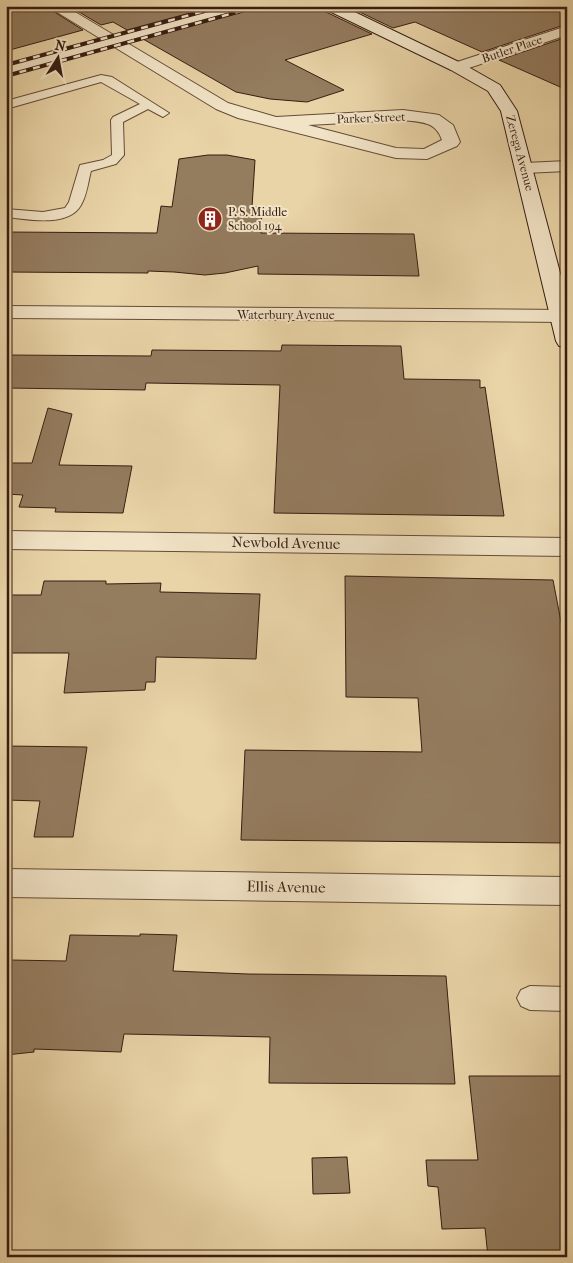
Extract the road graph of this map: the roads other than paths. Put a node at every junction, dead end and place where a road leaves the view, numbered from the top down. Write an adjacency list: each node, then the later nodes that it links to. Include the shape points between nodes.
1 (54, 6): 5 (street, Parker Street)
2 (241, 6): 5 (street)
3 (330, 6): 6 (street, Zerega Avenue)
4 (567, 30): 6 (street, Butler Place)
5 (112, 41): 7 (street); 11 (street, Parker Street, via 222,106)
6 (458, 67): 13 (street, Zerega Avenue, via 494,88 509,111)
7 (6, 70)
8 (149, 104): 9 (lane, via 101,78); 10 (lane); 14 (lane, via 117,120 118,156 85,168 74,207 67,213 50,216)
9 (6, 105)
10 (162, 112)
11 (276, 122): 11 (street, Parker Street, via 396,153 427,154 452,142 447,129 433,119 403,115)
12 (567, 166): 13 (street)
13 (524, 168): 16 (street, Zerega Avenue)
14 (6, 213)
15 (6, 312): 16 (street, Waterbury Avenue)
16 (564, 316): 17 (street, Zerega Avenue)
17 (567, 341)
18 (6, 540): 19 (street, Newbold Avenue)
19 (567, 547)
20 (6, 883): 21 (street, Ellis Avenue)
21 (567, 891)
22 (530, 998): 23 (lane)
23 (567, 999)

